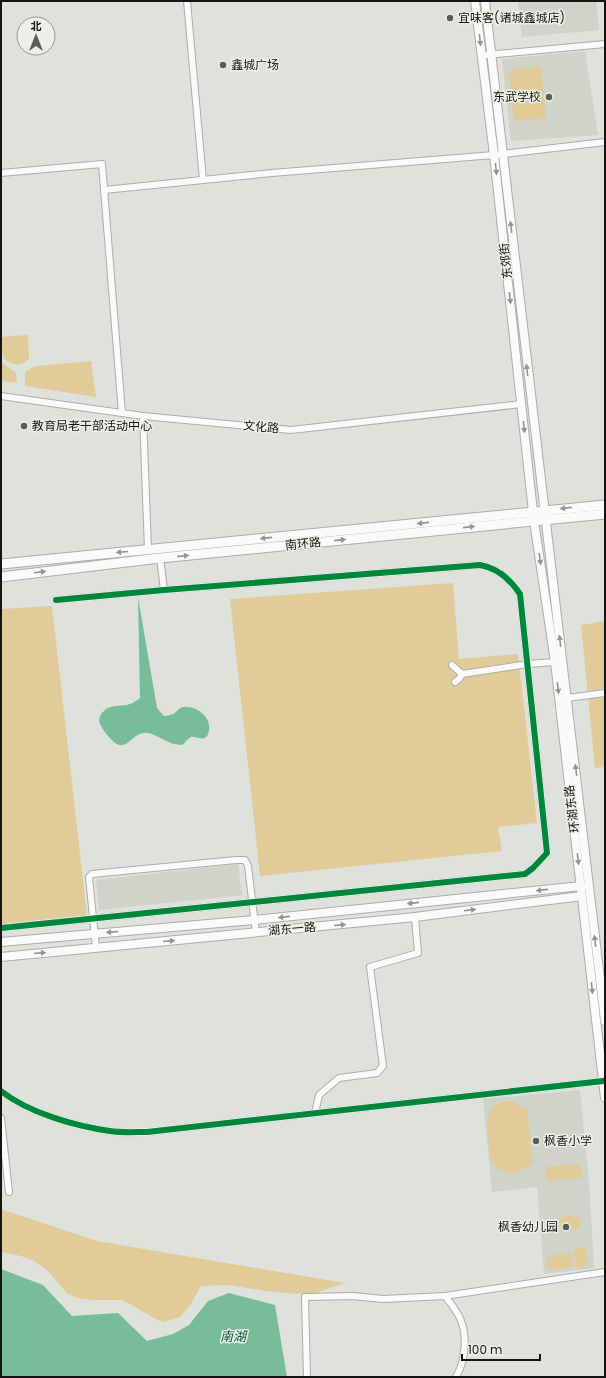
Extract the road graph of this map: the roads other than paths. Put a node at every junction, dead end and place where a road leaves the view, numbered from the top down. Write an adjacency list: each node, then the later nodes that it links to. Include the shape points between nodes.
1 (187, 1): 10 (street)
2 (475, 1): 6 (main road, 东郊街, one-way to 6)
3 (485, 1): 5 (main road, 东郊街)
4 (605, 44): 5 (street)
5 (491, 54): 6 (street); 8 (main road, 东郊街)
6 (482, 56): 8 (main road, 东郊街)
7 (605, 142): 8 (street)
8 (498, 154): 10 (street); 13 (main road, 东郊街, one-way to 13); 18 (main road, 东郊街, one-way to 8)
9 (1, 173): 11 (street, via 102,164)
10 (203, 180): 11 (street)
11 (104, 190): 14 (street)
12 (1, 396): 14 (street, 文化路)
13 (522, 404): 15 (street, 文化路, via 291,430); 19 (main road, 东郊街, one-way to 19)
14 (122, 413): 15 (street, 文化路)
15 (144, 416): 20 (street)
16 (605, 505): 18 (highway, 南环路, one-way to 18)
17 (605, 514): 18 (highway, 南环路)
18 (544, 515): 19 (highway, 南环路); 32 (main road, 环湖东路, one-way to 18)
19 (534, 516): 20 (highway, 南环路, one-way to 20); 21 (highway, 南环路, one-way to 19); 26 (main road, 环湖东路, one-way to 26)
20 (148, 550): 22 (highway, 南环路, one-way to 22)
21 (160, 558): 23 (highway, 南环路, one-way to 21); 24 (street)
22 (1, 564)
23 (1, 577)
24 (164, 590): 25 (street); 27 (street, via 487,566 507,578 520,594)
25 (56, 600)
26 (555, 662): 27 (street); 33 (main road, 环湖东路, one-way to 33)
27 (528, 664): 29 (street); 35 (street, via 547,853 533,868 525,874)
28 (452, 665): 29 (street)
29 (462, 674): 30 (street)
30 (455, 682)
31 (605, 693): 32 (street)
32 (567, 698): 45 (main road, 环湖东路, one-way to 32)
33 (581, 886): 34 (main road, 环湖东路); 38 (main road, 湖东一路, one-way to 38)
34 (582, 896): 37 (main road, 湖东一路, one-way to 34); 46 (main road, 环湖东路, one-way to 46)
35 (252, 903): 36 (street); 36 (street, via 248,866 245,860 236,860 92,874 89,877); 38 (street)
36 (93, 918): 39 (street); 41 (street)
37 (415, 918): 40 (main road, 湖东一路, one-way to 37); 49 (street, via 418,953 370,966 383,1066 377,1073 339,1078 318,1095)
38 (254, 920): 40 (street); 41 (main road, 湖东一路, one-way to 41)
39 (1, 928)
40 (256, 932): 43 (main road, 湖东一路, one-way to 40)
41 (95, 933): 42 (main road, 湖东一路); 43 (street)
42 (1, 942)
43 (96, 948): 44 (main road, 湖东一路, one-way to 43)
44 (1, 956)
45 (605, 1021)
46 (603, 1081): 48 (main road, 环湖东路); 49 (street)
47 (1, 1091): 49 (street, via 38,1111 76,1124 110,1131 147,1132)
48 (605, 1098)
49 (315, 1113)
50 (1, 1118): 51 (street)
51 (9, 1192)
52 (605, 1272): 53 (street)
53 (445, 1296): 54 (street, via 383,1299 353,1296 305,1297); 55 (street, via 459,1316 464,1331 463,1359)
54 (308, 1377)
55 (456, 1377)

